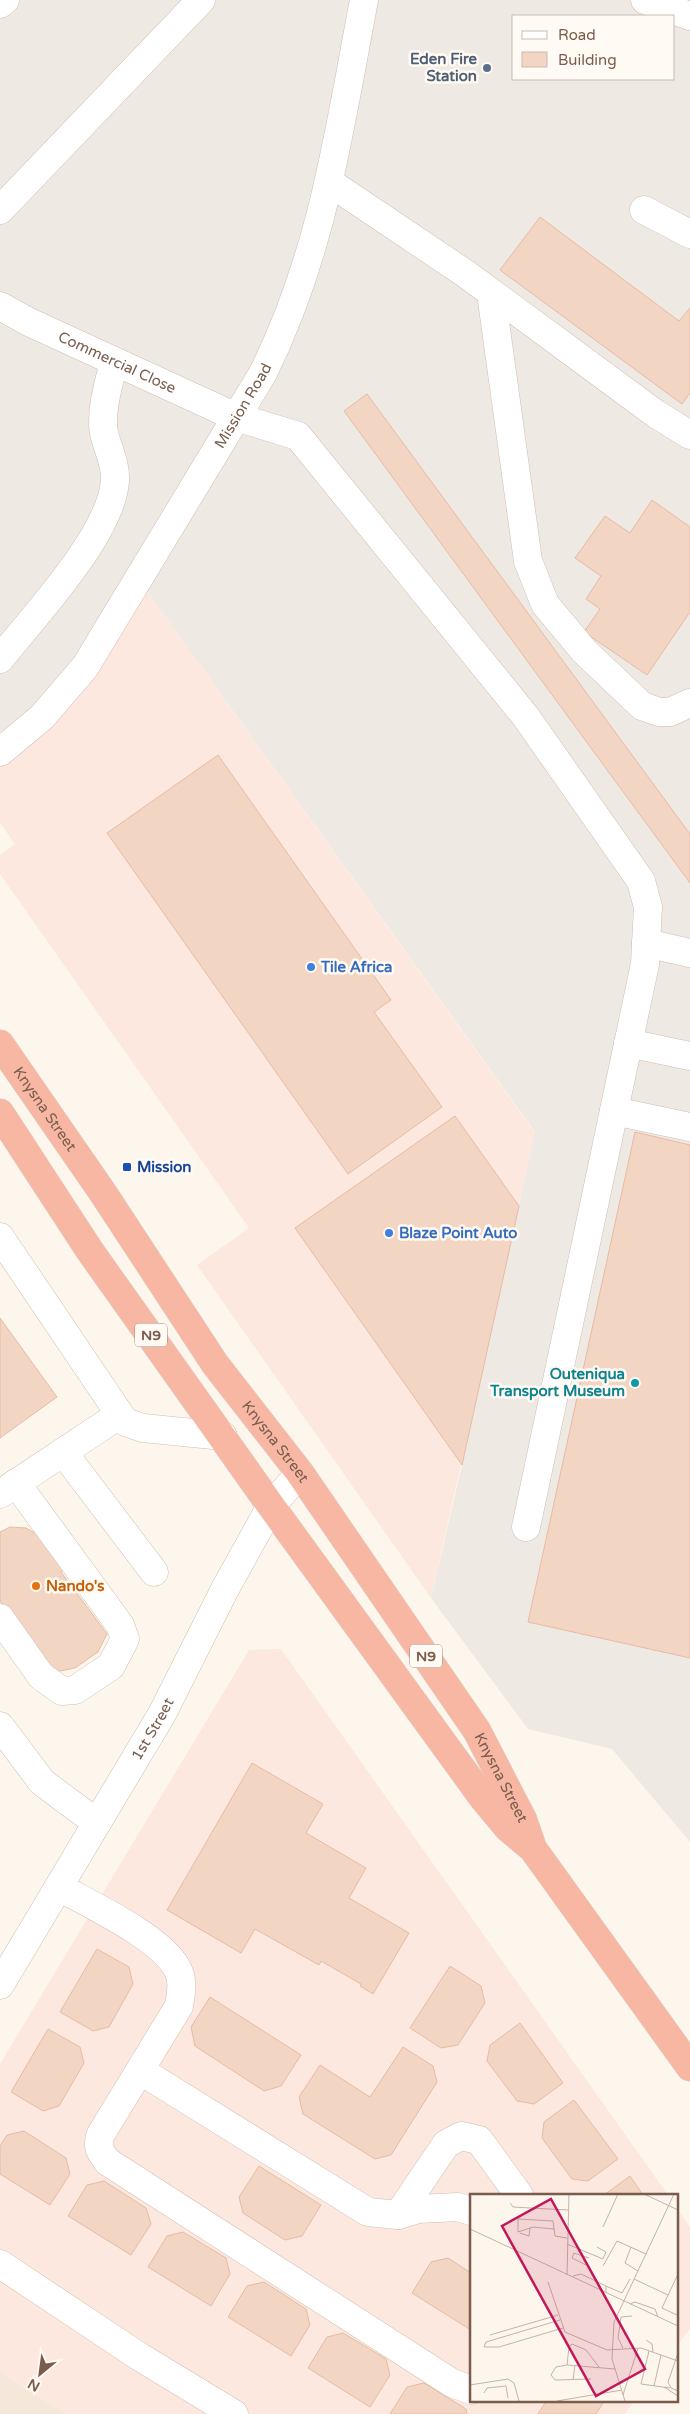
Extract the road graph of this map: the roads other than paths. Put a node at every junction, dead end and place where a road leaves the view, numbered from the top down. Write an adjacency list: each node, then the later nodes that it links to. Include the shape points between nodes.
1 (4, 0): 5 (street)
2 (201, 0): 8 (street)
3 (364, 0): 7 (street, Mission Road)
4 (645, 0): 6 (street)
5 (0, 4)
6 (690, 16)
7 (329, 182): 11 (street); 14 (street, Mission Road, via 316,239 293,308 262,373)
8 (0, 210)
9 (644, 210): 10 (street)
10 (690, 234)
11 (491, 293): 15 (street, via 656,414); 17 (street, via 528,561 545,604 584,651 642,706 670,712)
12 (0, 306): 13 (street, Commercial Close)
13 (114, 362): 14 (street, Commercial Close); 16 (street, via 106,398 104,432 114,460 111,502 88,549)
14 (236, 417): 18 (street, Mission Road, via 86,667 42,717); 19 (street, Commercial Close, via 298,436 526,718 641,881 648,907)
15 (690, 435)
16 (0, 659)
17 (690, 703)
18 (0, 752)
19 (646, 944): 20 (street); 21 (street, Commercial Close, via 645,964)
20 (690, 953)
21 (628, 1043): 23 (street); 24 (street, Commercial Close)
22 (0, 1044): 31 (highway, Knysna Street / N9, via 215,1364)
23 (690, 1056)
24 (614, 1111): 26 (street); 34 (street, Commercial Close)
25 (0, 1114): 29 (highway, Knysna Street / N9, via 90,1251)
26 (690, 1128)
27 (0, 1237): 28 (street)
28 (119, 1415): 29 (street, via 125,1422 143,1428); 30 (street)
29 (223, 1436): 33 (highway, Knysna Street / N9)
30 (63, 1452): 32 (street); 35 (street)
31 (300, 1473): 33 (street, 1st Street); 39 (highway, Knysna Street / N9, via 477,1731 523,1820)
32 (8, 1489): 36 (street, via 120,1625 125,1639 111,1666 75,1690 62,1691 41,1676)
33 (271, 1506): 38 (street, 1st Street, via 162,1714); 39 (highway, Knysna Street / N9, via 483,1798 508,1828)
34 (526, 1527)
35 (154, 1572)
36 (0, 1618)
37 (0, 1726): 38 (street, via 42,1782)
38 (97, 1823): 40 (street, 1st Street)
39 (533, 1849): 42 (highway, Knysna Street / N9)
40 (59, 1887): 41 (street, 1st Street); 43 (street, via 162,1948 178,1968 182,1984 179,2006)
41 (0, 1985)
42 (690, 2067)
43 (141, 2071): 46 (street, via 343,2198 368,2212); 48 (street, via 98,2142 100,2152 108,2162 452,2383)
44 (518, 2194): 46 (street, via 479,2140 462,2136 446,2144)
45 (470, 2211): 46 (street, via 418,2209)
46 (398, 2215)
47 (0, 2264): 49 (street, via 140,2357)
48 (470, 2390)
49 (234, 2414)

